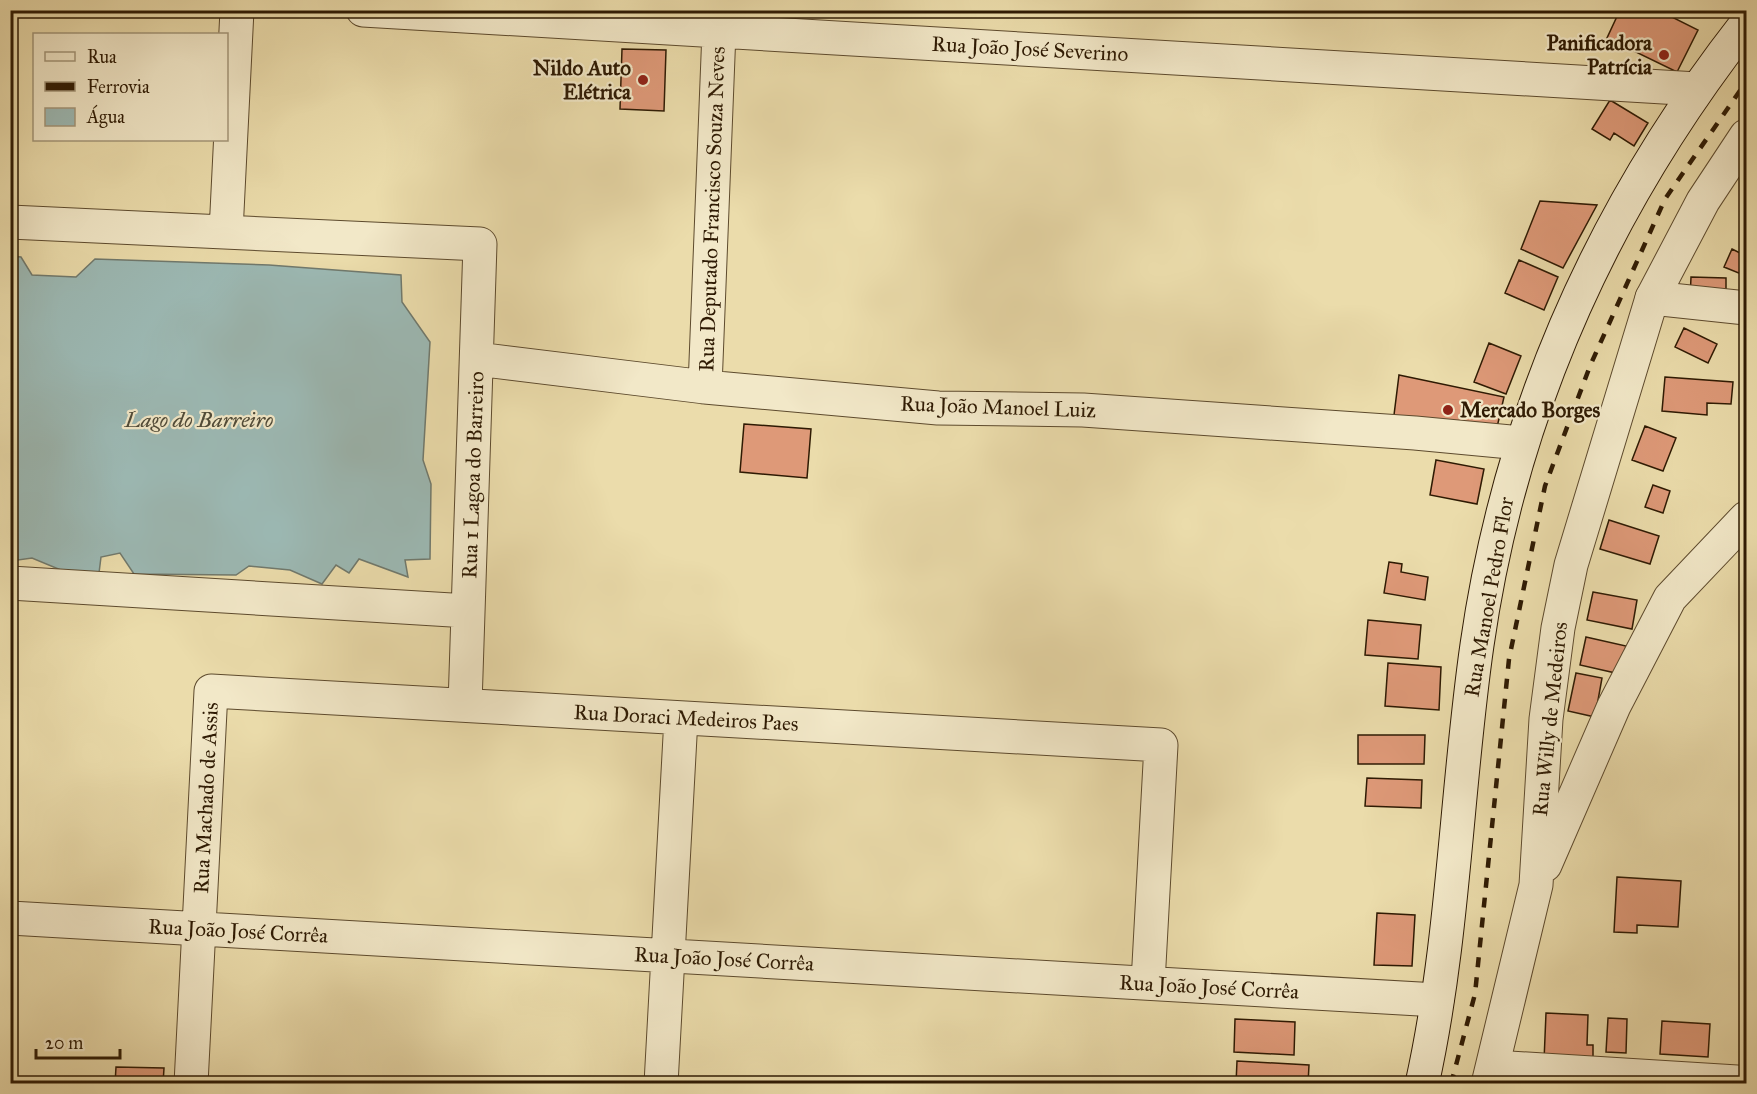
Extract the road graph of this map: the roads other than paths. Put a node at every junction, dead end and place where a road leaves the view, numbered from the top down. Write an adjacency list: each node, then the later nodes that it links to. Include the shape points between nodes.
1 (237, 10): 8 (street)
2 (363, 10): 4 (street, Rua João José Severino)
3 (1746, 24): 5 (street, Rua Manoel Pedro Flor)
4 (719, 31): 5 (street, Rua João José Severino); 12 (street, Rua Deputado Francisco Souza Neves)
5 (1698, 89): 13 (street, Rua Manoel Pedro Flor, via 1648,164 1586,279 1537,393)
6 (1746, 136): 9 (street, Rua Willy de Medeiros, via 1703,201)
7 (10, 222): 8 (street)
8 (226, 232): 11 (street, Rua 1 Lagoa do Barreiro, via 480,244)
9 (1652, 298): 10 (street); 20 (street, Rua Willy de Medeiros, via 1588,504 1558,628 1546,718)
10 (1746, 308)
11 (477, 359): 12 (street, Rua João Manoel Luiz); 16 (street, Rua 1 Lagoa do Barreiro)
12 (705, 387): 13 (street, Rua João Manoel Luiz, via 938,408 1083,410 1415,432)
13 (1521, 443): 25 (street, Rua Manoel Pedro Flor, via 1501,513 1478,635)
14 (1746, 518): 20 (street, via 1670,598 1614,706)
15 (10, 583): 16 (street)
16 (468, 611): 18 (street, Rua 1 Lagoa do Barreiro)
17 (211, 691): 18 (street, Rua Doraci Medeiros Paes); 22 (street, Rua Machado de Assis)
18 (465, 705): 19 (street, Rua Doraci Medeiros Paes)
19 (681, 718): 23 (street); 24 (street, Rua Doraci Medeiros Paes, via 1161,745)
20 (1536, 885): 26 (street, Rua Willy de Medeiros)
21 (10, 918): 22 (street, Rua João José Corrêa)
22 (200, 929): 23 (street, Rua João José Corrêa); 28 (street, Rua Machado de Assis)
23 (668, 956): 24 (street, Rua João José Corrêa); 29 (street)
24 (1148, 983): 25 (street, Rua João José Corrêa)
25 (1437, 1000): 30 (street, Rua Manoel Pedro Flor)
26 (1490, 1075): 27 (street)
27 (1737, 1082)
28 (192, 1083)
29 (661, 1083)
30 (1422, 1083)

